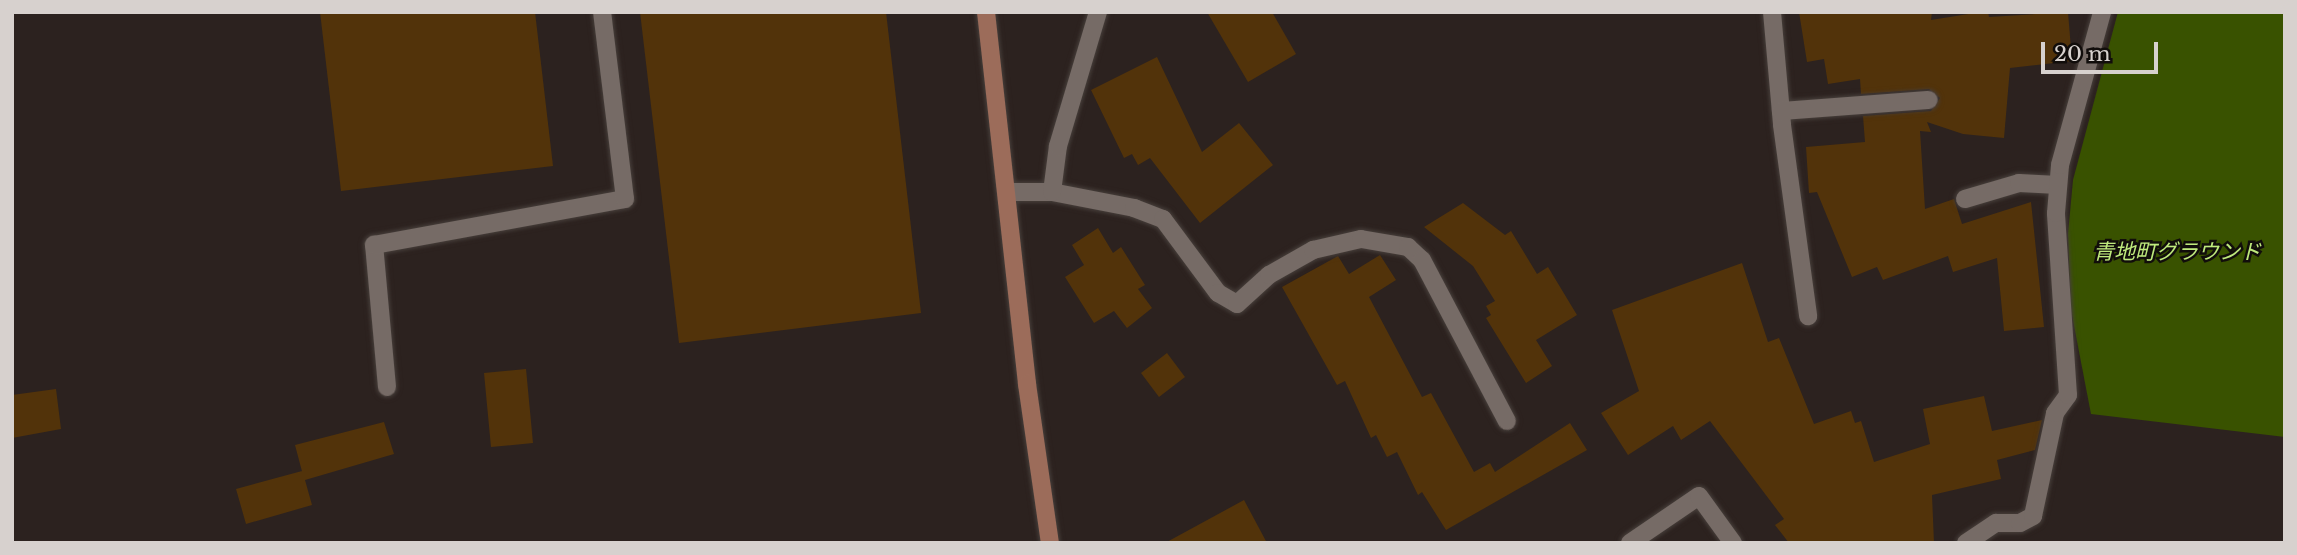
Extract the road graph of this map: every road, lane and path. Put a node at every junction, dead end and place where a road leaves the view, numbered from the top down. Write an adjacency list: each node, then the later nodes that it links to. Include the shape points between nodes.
1 (602, 12): 13 (street, via 625,199 374,245)
2 (986, 12): 9 (street)
3 (1098, 12): 10 (street, via 1058,146)
4 (1772, 12): 7 (street)
5 (2102, 12): 8 (street)
6 (1929, 100): 7 (street)
7 (1781, 111): 12 (street)
8 (2058, 185): 11 (street, via 2019,183); 18 (street, via 2057,255 2068,395 2055,413 2033,516 2020,523 1996,523)
9 (1008, 191): 10 (street); 15 (street, via 1027,384)
10 (1052, 192): 14 (street, via 1134,208 1163,219 1218,293 1237,304 1269,275 1313,250 1361,239 1408,247 1422,260)
11 (1965, 199)
12 (1808, 316)
13 (387, 387)
14 (1507, 421)
15 (1050, 543)
16 (1630, 543): 17 (street, via 1699,496)
17 (1733, 543)
18 (1966, 543)

